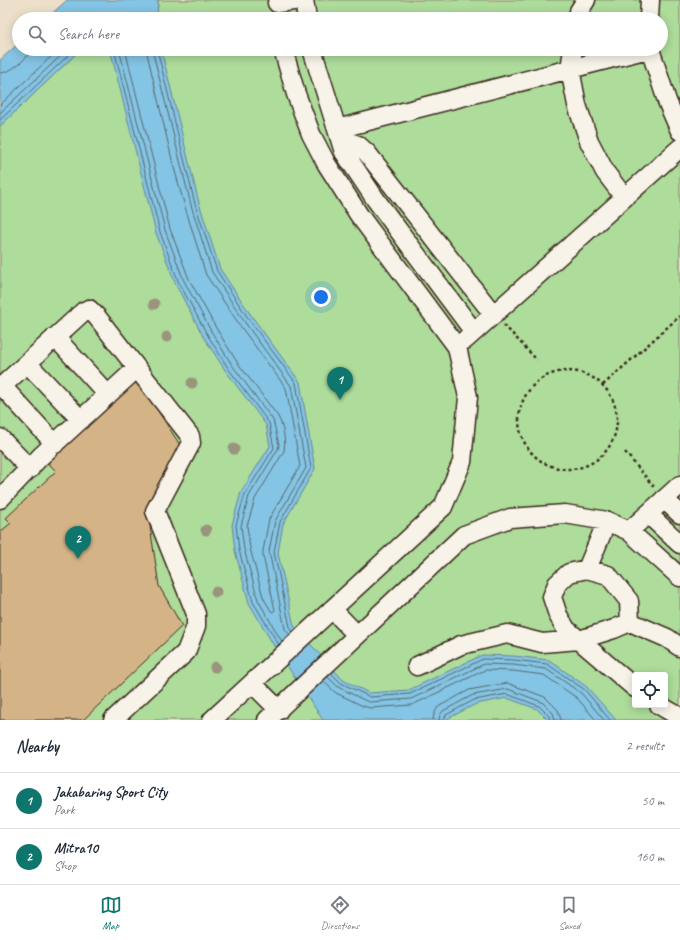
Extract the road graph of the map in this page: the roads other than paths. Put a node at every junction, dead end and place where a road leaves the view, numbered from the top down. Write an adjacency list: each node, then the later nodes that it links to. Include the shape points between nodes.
1 (303, 0): 4 (street); 5 (street)
2 (586, 0): 6 (street)
3 (650, 0): 7 (street)
4 (278, 7)
5 (306, 12)
6 (579, 12)
7 (649, 12)
8 (285, 56): 21 (street, via 303,114 326,163 359,215)
9 (314, 56): 15 (street)
10 (572, 56): 13 (street)
11 (621, 56): 13 (street)
12 (651, 56): 14 (street)
13 (570, 69): 15 (street); 17 (street, via 577,105 589,141 605,172)
14 (680, 130)
15 (339, 134): 18 (street, via 367,153); 19 (street, via 344,152 376,200)
16 (680, 148): 17 (street)
17 (624, 198): 18 (street)
18 (493, 314): 19 (street)
19 (474, 332): 21 (street)
20 (56, 337): 22 (street); 23 (street, via 89,309); 25 (street)
21 (457, 347): 40 (street, via 468,397 462,462 443,507)
22 (27, 363): 24 (street); 26 (street)
23 (136, 369): 25 (street); 51 (street, via 191,440 155,511 196,614 196,626 186,652)
24 (1, 387): 28 (street)
25 (108, 395): 26 (street)
26 (81, 420): 28 (street)
27 (0, 438): 29 (street)
28 (55, 444): 29 (street)
29 (30, 469): 31 (street)
30 (680, 485): 32 (street)
31 (1, 495)
32 (664, 499): 33 (street); 34 (street)
33 (648, 514): 36 (street); 37 (street)
34 (680, 514)
35 (607, 521): 36 (street); 38 (street); 42 (street, via 565,514 510,518 464,535)
36 (629, 531): 39 (street)
37 (680, 544)
38 (587, 569): 41 (street, via 608,575 620,588 629,601); 43 (street, via 569,573 557,584 552,597 566,629)
39 (680, 577)
40 (332, 609): 42 (street); 46 (street)
41 (630, 622): 43 (street); 44 (street, via 667,638)
42 (357, 635): 49 (street)
43 (579, 640): 45 (street, via 542,643 507,634 461,645); 47 (street)
44 (680, 647)
45 (417, 666)
46 (255, 680): 49 (street); 52 (street)
47 (632, 685)
48 (664, 708): 50 (street)
49 (277, 711)
50 (680, 717)
51 (113, 720)
52 (212, 720)

